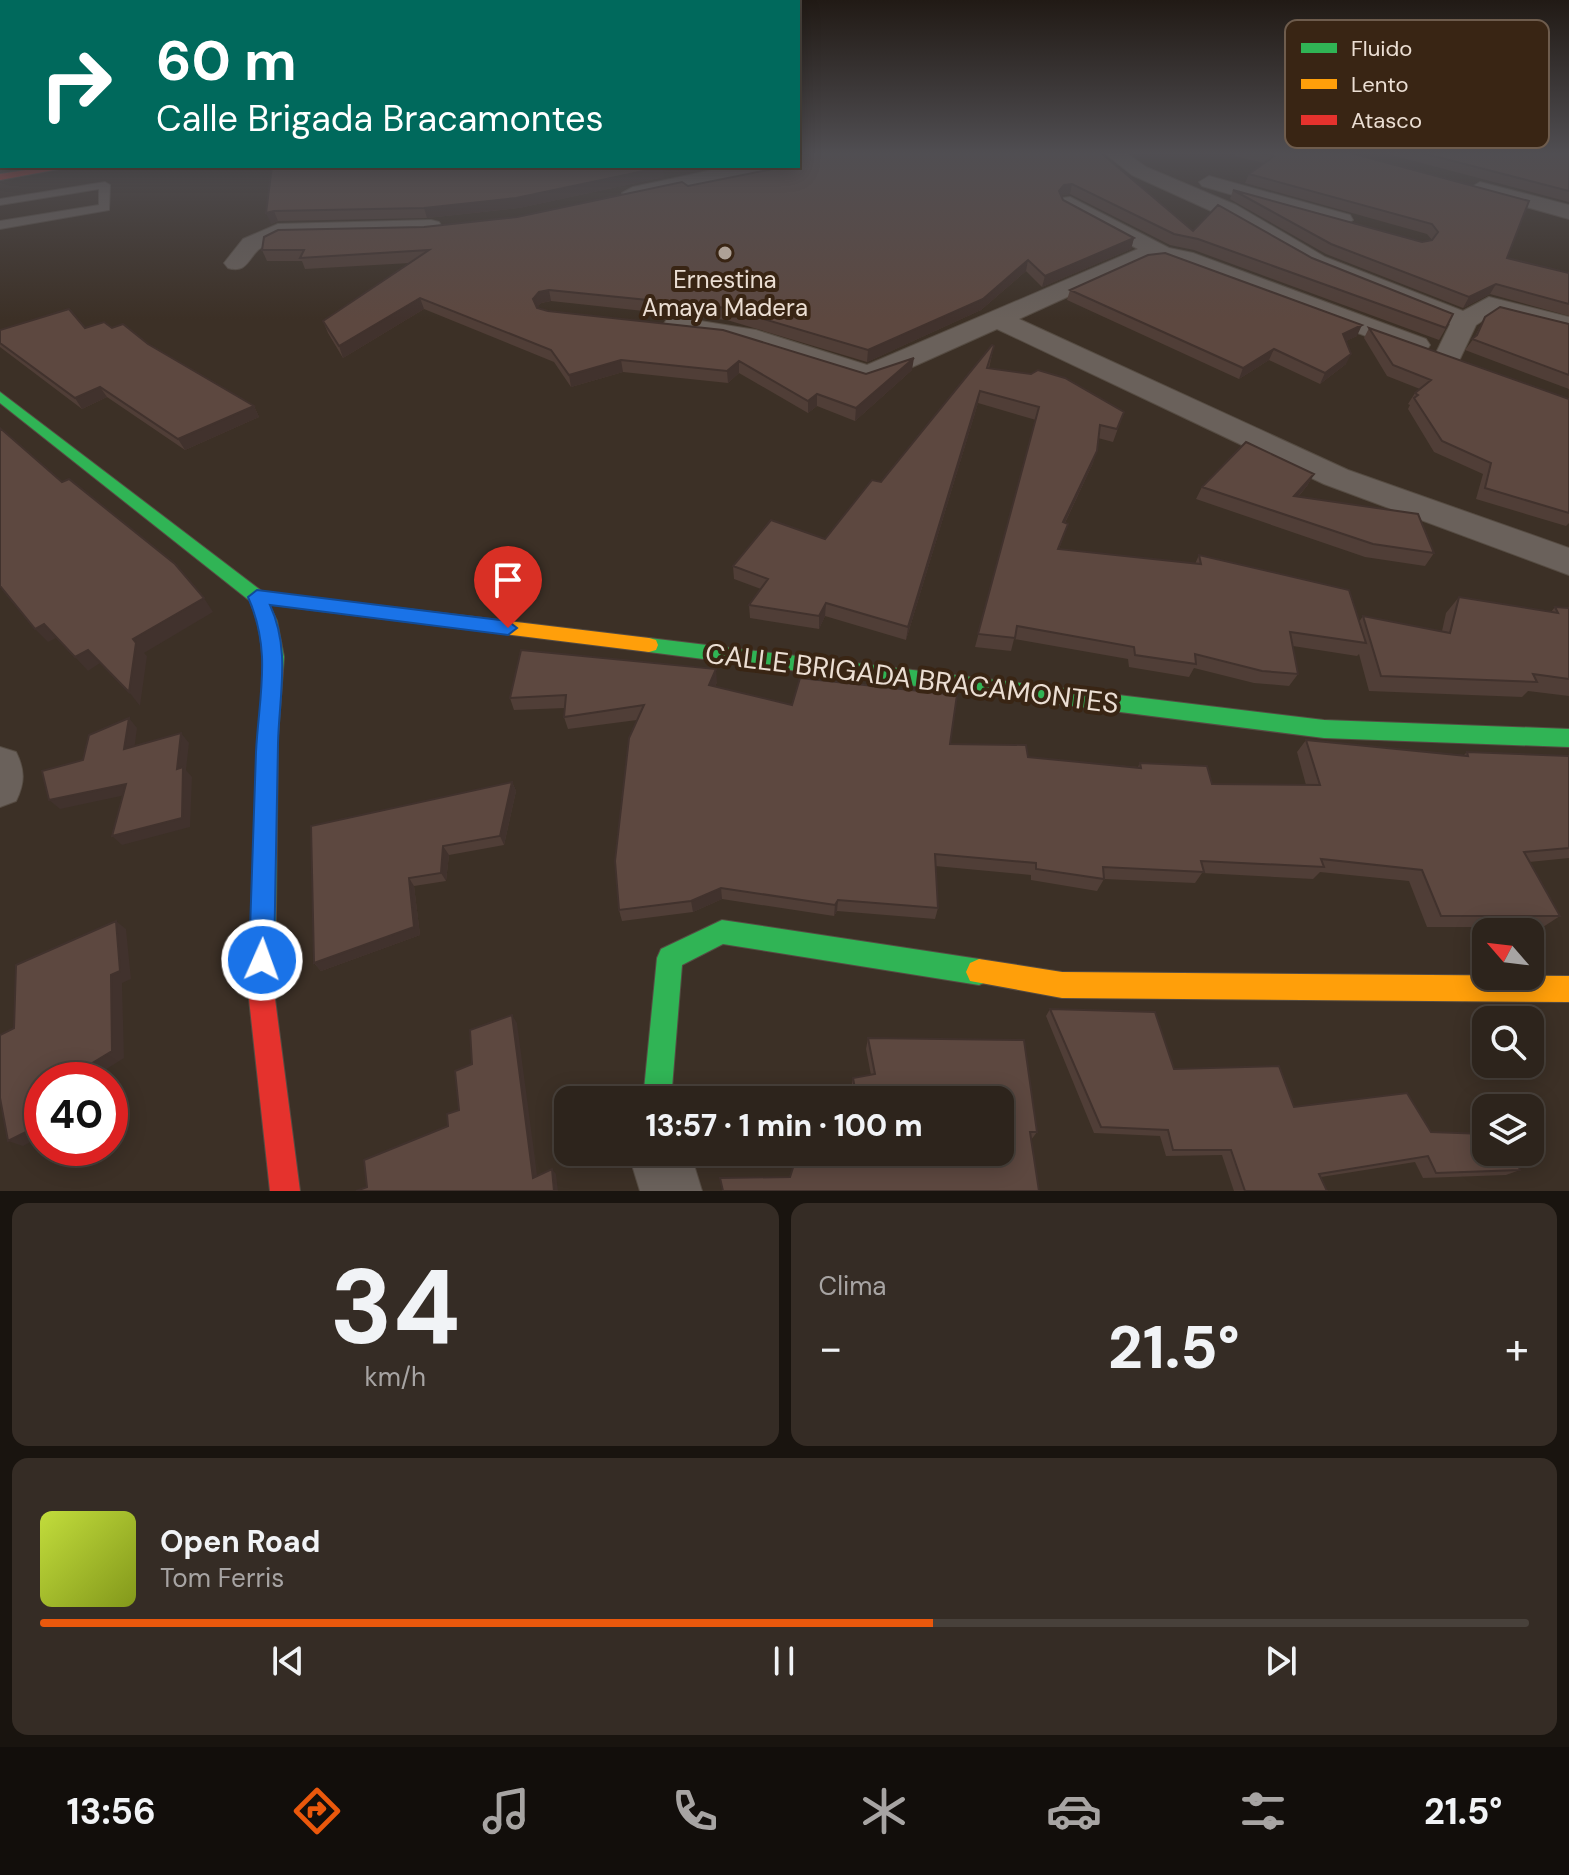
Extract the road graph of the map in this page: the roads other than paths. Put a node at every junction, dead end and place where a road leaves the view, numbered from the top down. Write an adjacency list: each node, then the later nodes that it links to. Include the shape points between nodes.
1 (105, 208): 5 (lane)
2 (1078, 208): 8 (street)
3 (1222, 208): 11 (street, via 1317,262)
4 (1299, 208): 7 (street)
5 (0, 225)
6 (454, 225): 9 (street, via 278,231 251,244)
7 (1359, 225)
8 (1162, 253): 10 (street, via 1139,256); 14 (street)
9 (236, 263)
10 (996, 318): 12 (street, via 866,374 727,331); 17 (street, via 1336,477)
11 (1465, 321): 13 (street, via 1489,305); 14 (street)
12 (652, 323)
13 (1569, 325)
14 (1448, 357): 15 (street)
15 (1475, 367)
16 (0, 396): 18 (main road)
17 (1569, 562)
18 (257, 597): 19 (main road, CALLE BRIGADA BRACAMONTES, via 1324,729); 25 (main road, via 268,621 274,657 261,991)
19 (1569, 738)
20 (0, 766): 21 (street)
21 (0, 787)
22 (1569, 989): 23 (main road, via 1062,985 722,932 670,958)
23 (658, 1086)
24 (663, 1166): 26 (street)
25 (285, 1191)
26 (671, 1191)

